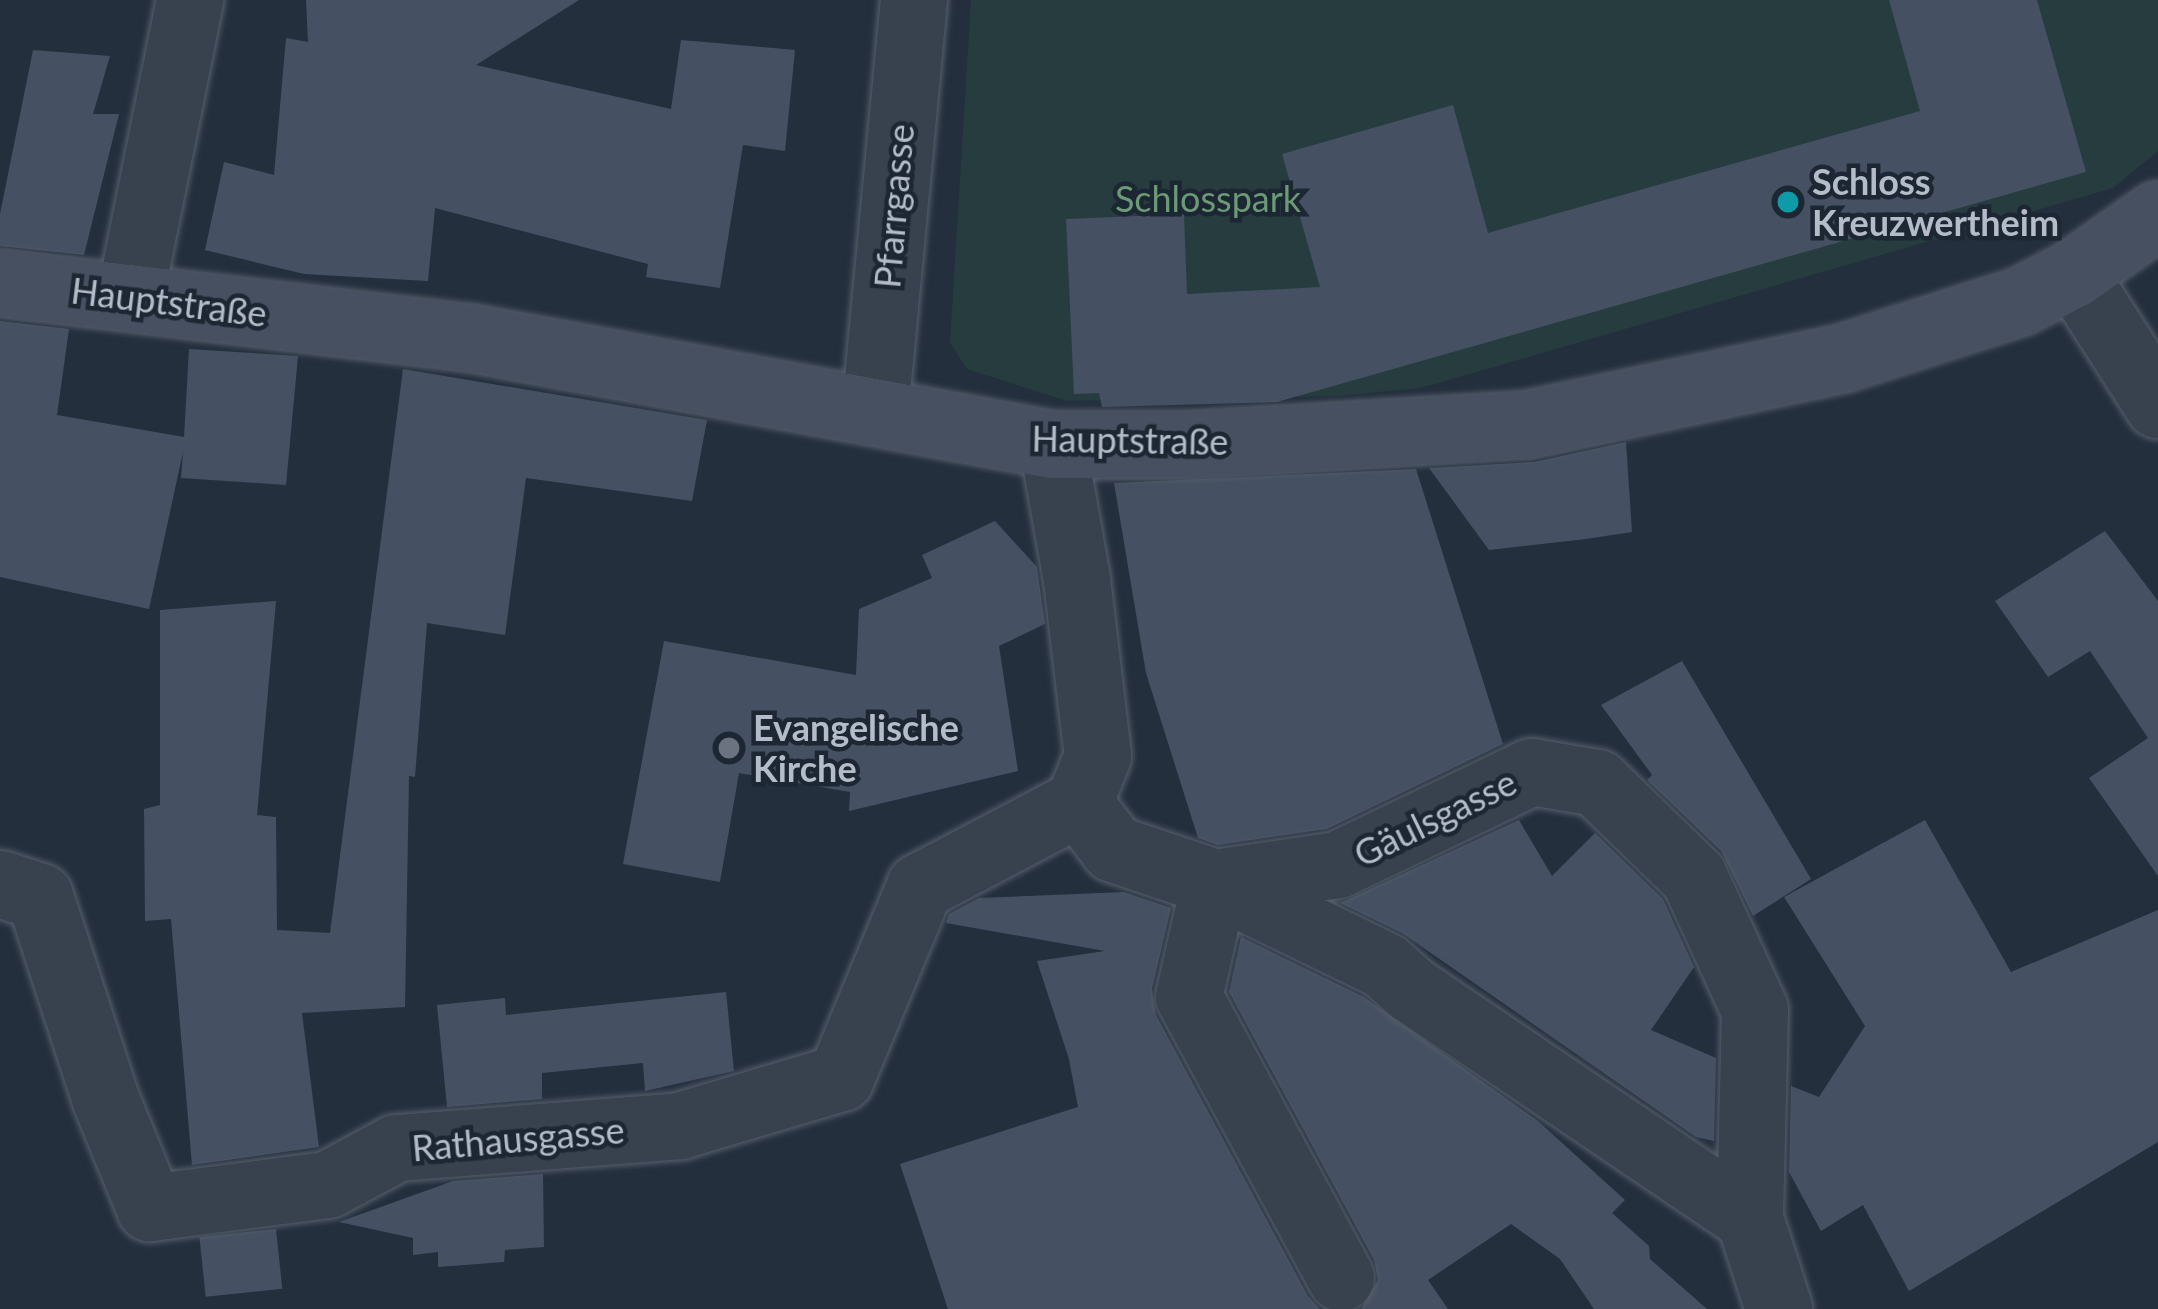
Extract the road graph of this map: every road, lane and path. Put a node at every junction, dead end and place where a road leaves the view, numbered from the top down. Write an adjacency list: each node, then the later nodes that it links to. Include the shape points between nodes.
1 (190, 0): 6 (street)
2 (914, 0): 8 (street, Pfarrgasse)
3 (2158, 215): 4 (street, Hauptstraße)
4 (2074, 274): 7 (street); 9 (street, Hauptstraße, via 2020,302 1844,358 1527,425)
5 (0, 283): 6 (street, Hauptstraße)
6 (130, 298): 8 (street, Hauptstraße, via 470,338)
7 (2158, 405)
8 (875, 412): 9 (street, Hauptstraße)
9 (1053, 445): 10 (street, via 1098,756)
10 (1079, 802): 11 (street, Gäulsgasse, via 1114,850); 12 (street, Rathausgasse, via 920,887 841,1078 680,1126 397,1148 328,1185 150,1208 40,897)
11 (1215, 883): 13 (street, Gäulsgasse, via 1385,966); 13 (street, Gäulsgasse, via 1337,865 1532,772 1598,783 1694,877 1755,1010); 14 (street, via 1190,997)
12 (0, 884)
13 (1750, 1219): 15 (street, Gäulsgasse)
14 (1341, 1278)
15 (1780, 1309)

